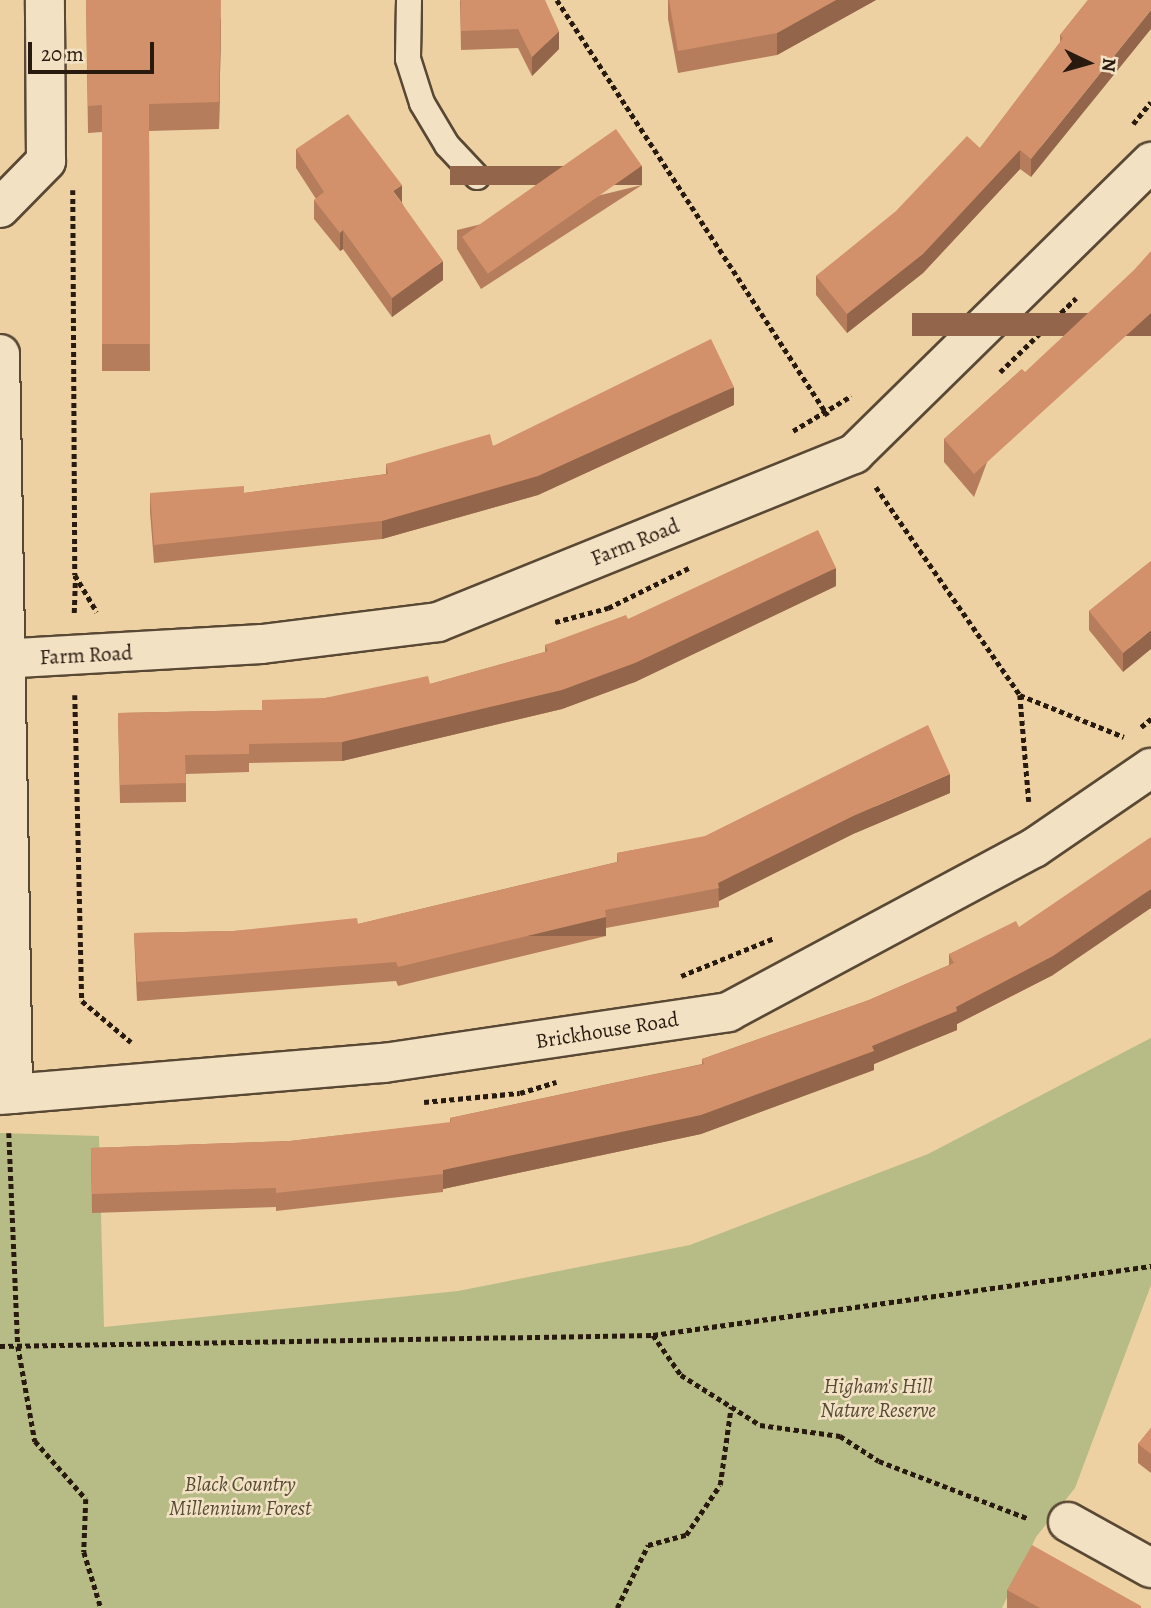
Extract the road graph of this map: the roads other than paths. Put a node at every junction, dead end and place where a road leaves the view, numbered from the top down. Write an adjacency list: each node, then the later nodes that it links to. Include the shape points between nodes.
1 (45, 0): 5 (street, via 46,161)
2 (409, 0): 4 (lane, via 408,59 422,103 447,145)
3 (1151, 162): 7 (street, Farm Road, via 854,454 438,622 262,644)
4 (477, 177)
5 (0, 208)
6 (0, 354): 7 (street)
7 (3, 659): 9 (street)
8 (1151, 768): 9 (street, Brickhouse Road, via 1034,848 727,1012 384,1063)
9 (6, 1094)
10 (1068, 1522): 11 (street)
11 (1151, 1568)

